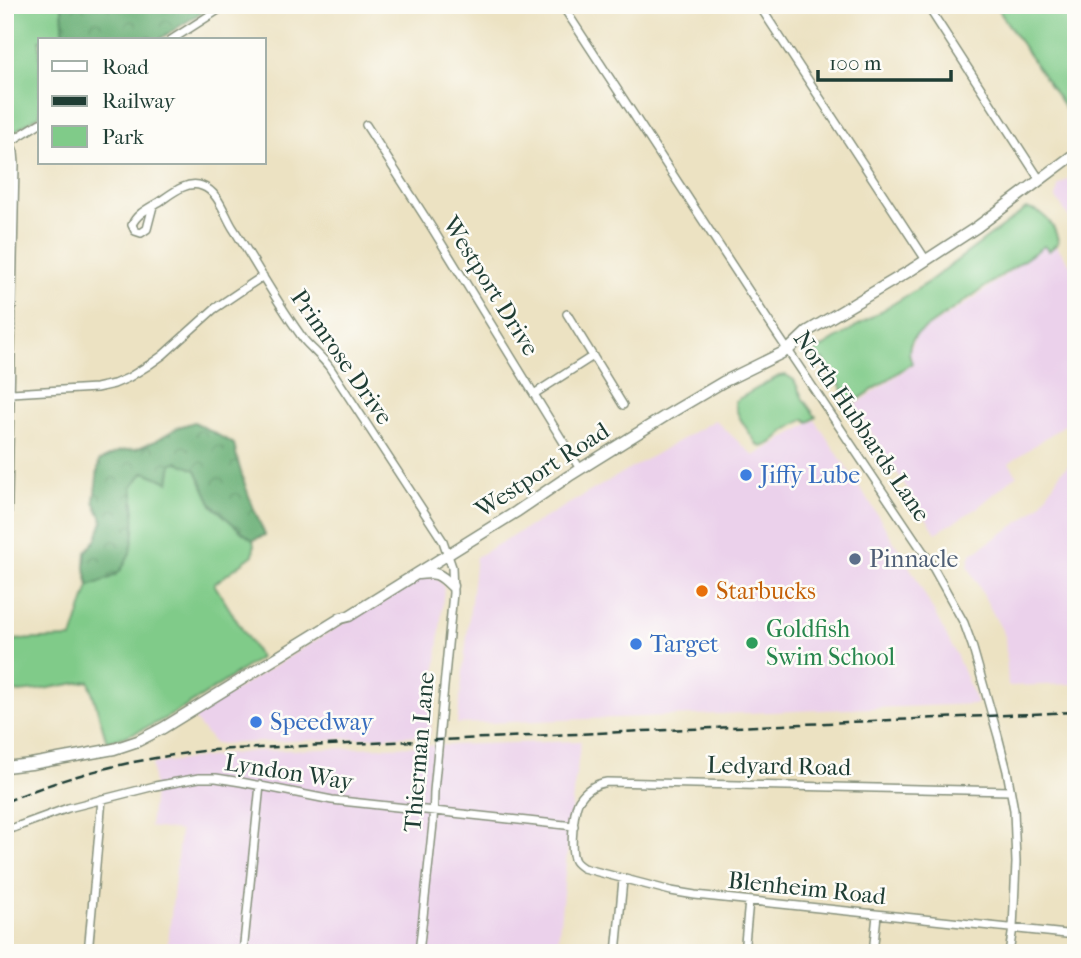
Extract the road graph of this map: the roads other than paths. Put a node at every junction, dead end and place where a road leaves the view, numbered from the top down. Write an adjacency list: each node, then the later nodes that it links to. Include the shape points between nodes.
1 (226, 5): 5 (street)
2 (562, 5): 15 (street, North Hubbards Lane)
3 (760, 5): 12 (street)
4 (927, 5): 10 (street)
5 (174, 38)
6 (38, 124): 8 (street)
7 (366, 125): 18 (street, Westport Drive)
8 (8, 144): 17 (street, via 15,164)
9 (1076, 153): 10 (main road, Westport Road)
10 (1040, 180): 12 (main road, Westport Road)
11 (153, 206): 13 (street, Primrose Drive, via 194,184 212,191)
12 (926, 260): 15 (main road, Westport Road, via 808,331)
13 (263, 276): 17 (street, via 128,378 96,388); 21 (street, Primrose Drive, via 418,500)
14 (567, 314): 16 (street)
15 (788, 350): 20 (main road, Westport Road, via 723,382); 29 (street, North Hubbards Lane, via 955,605 972,645)
16 (593, 356): 18 (street); 19 (street)
17 (11, 393): 24 (street)
18 (534, 394): 20 (street, Westport Drive)
19 (623, 405)
20 (580, 469): 21 (main road, Westport Road)
21 (448, 554): 22 (main road, Westport Road); 23 (street, Thierman Lane)
22 (415, 575): 23 (main road, via 441,575); 27 (main road, Westport Road, via 138,741 98,753)
23 (452, 586): 31 (street, Thierman Lane)
24 (5, 641)
25 (5, 698): 26 (street)
26 (5, 746)
27 (5, 767)
28 (260, 786): 30 (street, Lyndon Way, via 199,778); 31 (street, Lyndon Way, via 332,800); 40 (street)
29 (1010, 791): 32 (street, Ledyard Road, via 607,782 585,792 576,807); 37 (street, North Hubbards Lane, via 1016,841)
30 (102, 799): 33 (street, Lyndon Way); 39 (street)
31 (433, 810): 32 (street, Lyndon Way); 41 (street, Thierman Lane)
32 (574, 826): 34 (street, Blenheim Road, via 577,864)
33 (5, 831)
34 (623, 880): 35 (street, Blenheim Road); 42 (street)
35 (749, 901): 36 (street, Blenheim Road); 43 (street)
36 (877, 915): 37 (street, Blenheim Road); 44 (street)
37 (1013, 928): 38 (street, Blenheim Road); 45 (street, North Hubbards Lane)
38 (1076, 935)
39 (88, 953)
40 (243, 953)
41 (419, 953)
42 (616, 953)
43 (744, 953)
44 (873, 953)
45 (1009, 953)

